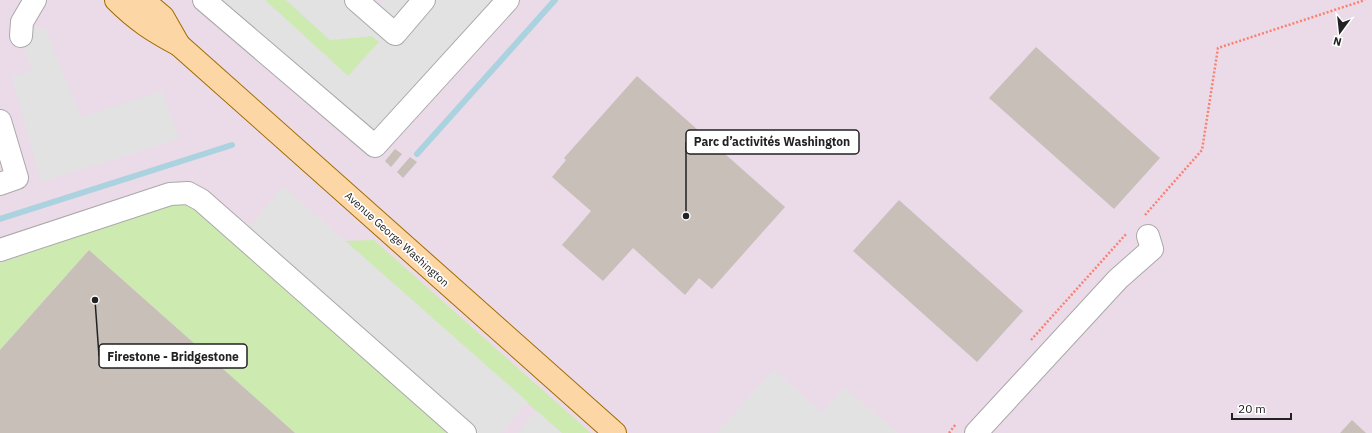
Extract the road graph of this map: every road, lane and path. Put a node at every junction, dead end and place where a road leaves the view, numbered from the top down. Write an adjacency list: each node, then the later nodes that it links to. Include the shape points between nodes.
1 (35, 0): 9 (street, via 22,22)
2 (116, 0): 10 (main road, Avenue George Washington, via 149,29)
3 (143, 0): 10 (main road, Avenue George Washington, via 163,17)
4 (204, 0): 7 (street, via 375,146)
5 (356, 0): 6 (street, via 395,34)
6 (424, 0)
7 (508, 0)
8 (1365, 0): 13 (path, via 1218,48 1202,150 1143,218)
9 (21, 36)
10 (179, 44): 18 (main road, Avenue George Washington)
11 (0, 121): 12 (street, via 18,178)
12 (0, 184)
13 (1138, 234): 15 (path); 16 (street, via 1152,249 1118,279)
14 (0, 250): 17 (street, via 170,194 188,193 201,200)
15 (1026, 346)
16 (968, 427): 19 (path)
17 (465, 433)
18 (615, 433)
19 (949, 433)

